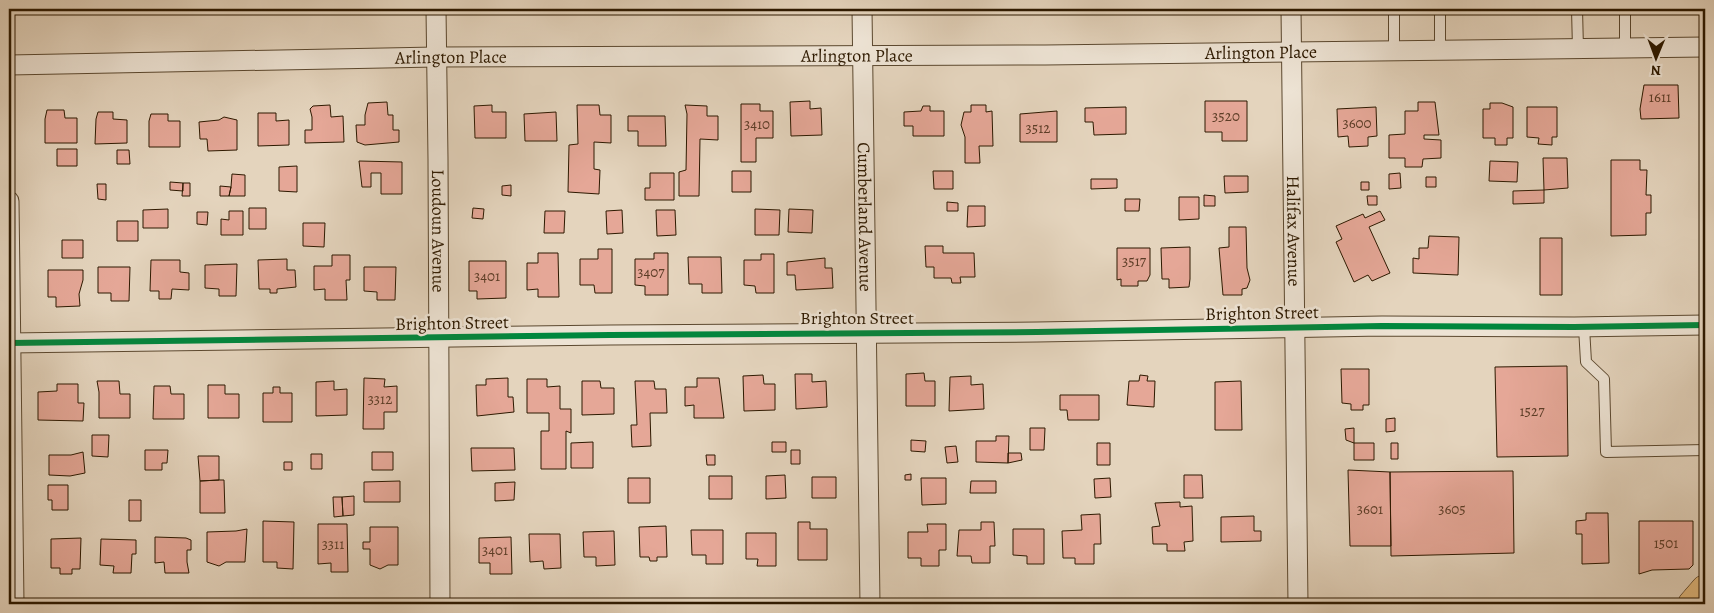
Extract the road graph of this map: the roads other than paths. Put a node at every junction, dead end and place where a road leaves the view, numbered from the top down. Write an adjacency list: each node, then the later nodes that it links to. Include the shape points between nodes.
1 (436, 9): 15 (street, Loudoun Avenue)
2 (862, 9): 14 (street, Cumberland Avenue)
3 (1291, 9): 13 (street, Halifax Avenue)
4 (1394, 9): 12 (lane)
5 (1440, 9): 11 (lane)
6 (1577, 9): 10 (lane)
7 (1625, 9): 9 (lane)
8 (1705, 47): 9 (street, Arlington Place)
9 (1625, 48): 10 (street, Arlington Place)
10 (1578, 49): 11 (street, Arlington Place)
11 (1440, 50): 12 (street, Arlington Place)
12 (1394, 51): 13 (street, Arlington Place)
13 (1292, 52): 14 (street, Arlington Place); 20 (street, Halifax Avenue)
14 (862, 56): 15 (street, Arlington Place); 21 (street, Cumberland Avenue)
15 (436, 57): 16 (street, Arlington Place); 22 (street, Loudoun Avenue)
16 (9, 65)
17 (9, 201): 23 (street)
18 (1705, 326): 19 (street, Brighton Street)
19 (1584, 327): 20 (street, Brighton Street); 24 (lane, via 1586,362 1604,379 1606,452)
20 (1296, 328): 21 (street, Brighton Street); 29 (street, Halifax Avenue)
21 (866, 333): 22 (street, Brighton Street); 28 (street, Cumberland Avenue)
22 (438, 338): 23 (street, Brighton Street); 27 (street, Loudoun Avenue)
23 (10, 343): 26 (street)
24 (1705, 450)
25 (1705, 589): 30 (main road)
26 (14, 604)
27 (440, 604)
28 (870, 604)
29 (1298, 604)
30 (1692, 604)

